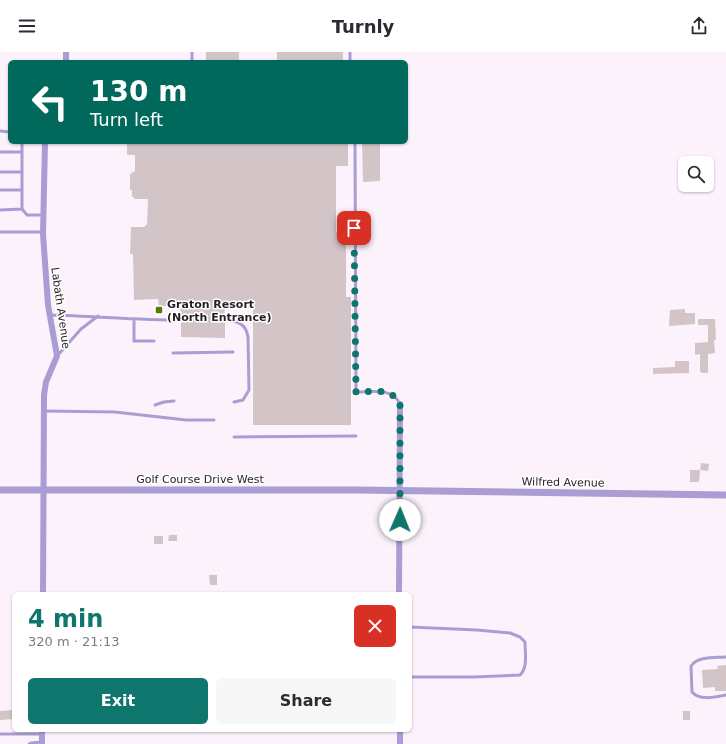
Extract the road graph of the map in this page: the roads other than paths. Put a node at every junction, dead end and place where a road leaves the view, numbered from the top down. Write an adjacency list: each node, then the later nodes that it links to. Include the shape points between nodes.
1 (22, 144): 5 (lane)
2 (45, 144): 12 (street, Labath Avenue)
3 (355, 144): 26 (lane, via 356,392 389,393 397,398)
4 (0, 152): 5 (lane)
5 (22, 152): 7 (lane)
6 (0, 172): 7 (lane)
7 (22, 172): 9 (lane)
8 (0, 190): 9 (lane)
9 (22, 190): 10 (lane)
10 (22, 209): 11 (lane); 12 (lane, via 27,215)
11 (0, 210)
12 (42, 216): 14 (street, Labath Avenue)
13 (0, 232): 14 (lane)
14 (43, 232): 15 (street, Labath Avenue)
15 (50, 315): 16 (lane); 23 (street, Labath Avenue)
16 (98, 316): 17 (lane); 23 (lane, via 81,329)
17 (134, 320): 18 (lane); 20 (lane, via 134,341)
18 (181, 320)
19 (224, 320): 25 (lane, via 242,323 248,337 249,390 243,400)
20 (154, 341)
21 (233, 352): 22 (lane)
22 (173, 353)
23 (57, 356): 28 (street, Labath Avenue, via 46,382)
24 (174, 401): 27 (lane)
25 (234, 402)
26 (400, 404): 34 (street)
27 (155, 405)
28 (44, 410): 29 (lane, via 114,412 186,420); 33 (street, Labath Avenue)
29 (214, 420)
30 (234, 436): 31 (lane)
31 (356, 436)
32 (0, 490): 33 (street, Golf Course Drive West)
33 (44, 490): 34 (street, Golf Course Drive West); 36 (street, Labath Avenue)
34 (400, 491): 35 (street, Wilfred Avenue); 37 (street)
35 (726, 495)
36 (43, 592)
37 (400, 592)
38 (412, 627): 40 (lane, via 510,633 525,642 525,665 520,675)
39 (726, 656): 41 (lane, via 701,659 694,663 691,666 691,682 695,696)
40 (412, 677)
41 (726, 695)
42 (42, 732): 44 (lane); 45 (street)
43 (400, 732): 47 (street)
44 (0, 734)
45 (42, 743): 46 (lane)
46 (29, 744)
47 (400, 744)

